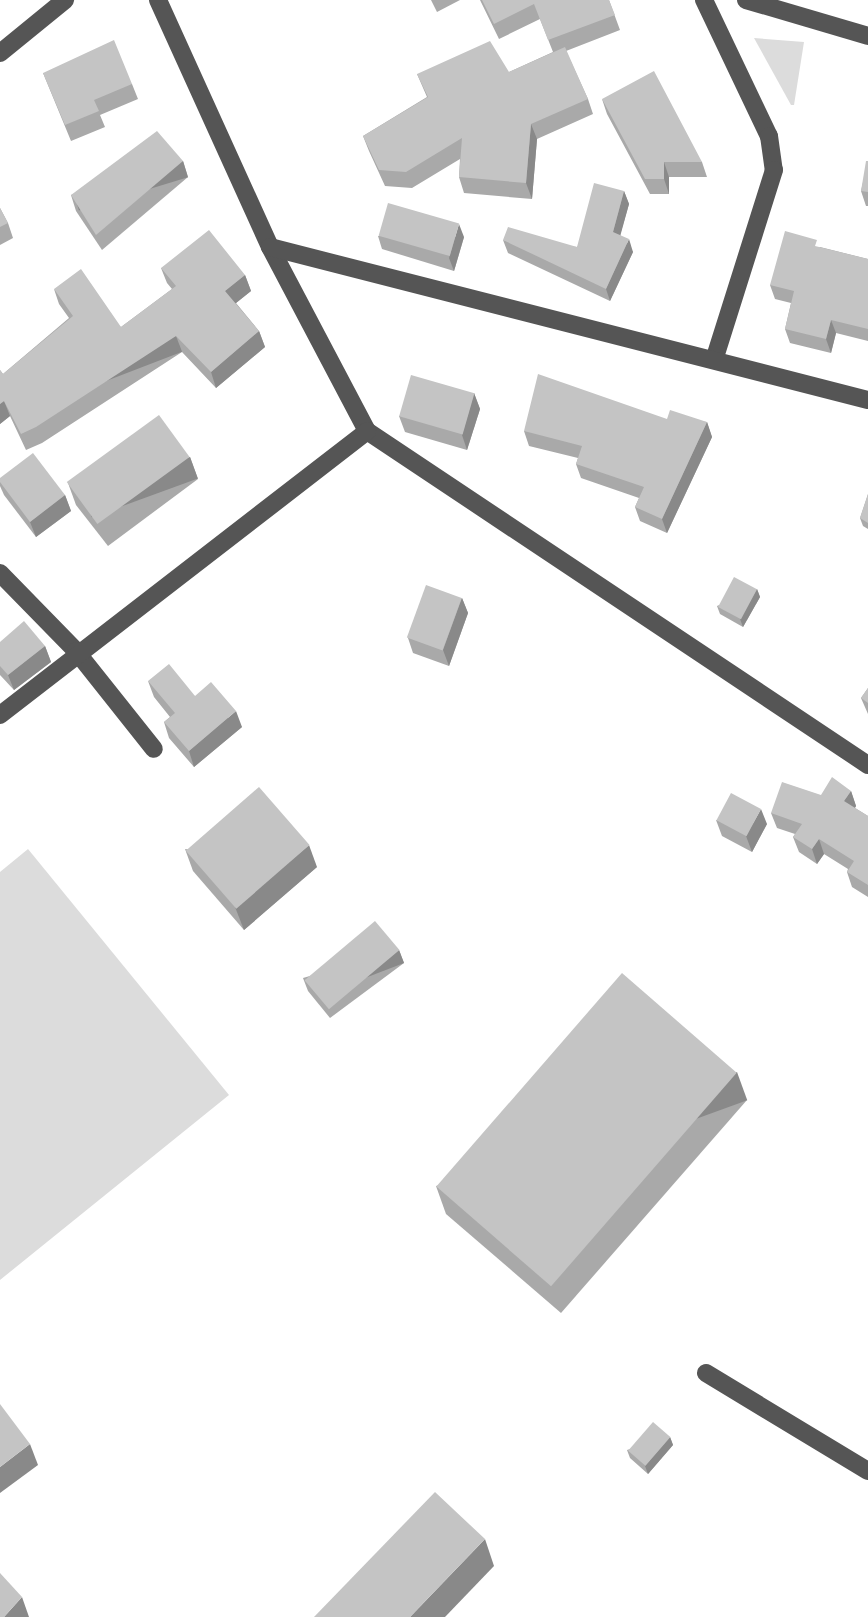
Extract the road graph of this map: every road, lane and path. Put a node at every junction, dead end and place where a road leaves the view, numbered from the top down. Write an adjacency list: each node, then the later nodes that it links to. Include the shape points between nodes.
1 (65, 0): 6 (street)
2 (158, 0): 7 (street)
3 (704, 0): 8 (street, via 769,136 774,170)
4 (746, 0): 5 (street)
5 (868, 36)
6 (0, 53)
7 (270, 247): 8 (street); 10 (street)
8 (714, 360): 9 (street)
9 (868, 400)
10 (368, 431): 12 (street); 15 (street)
11 (0, 573): 12 (street)
12 (76, 651): 13 (street); 14 (street)
13 (0, 715)
14 (154, 749)
15 (868, 765)
16 (706, 1373): 17 (street)
17 (868, 1471)

